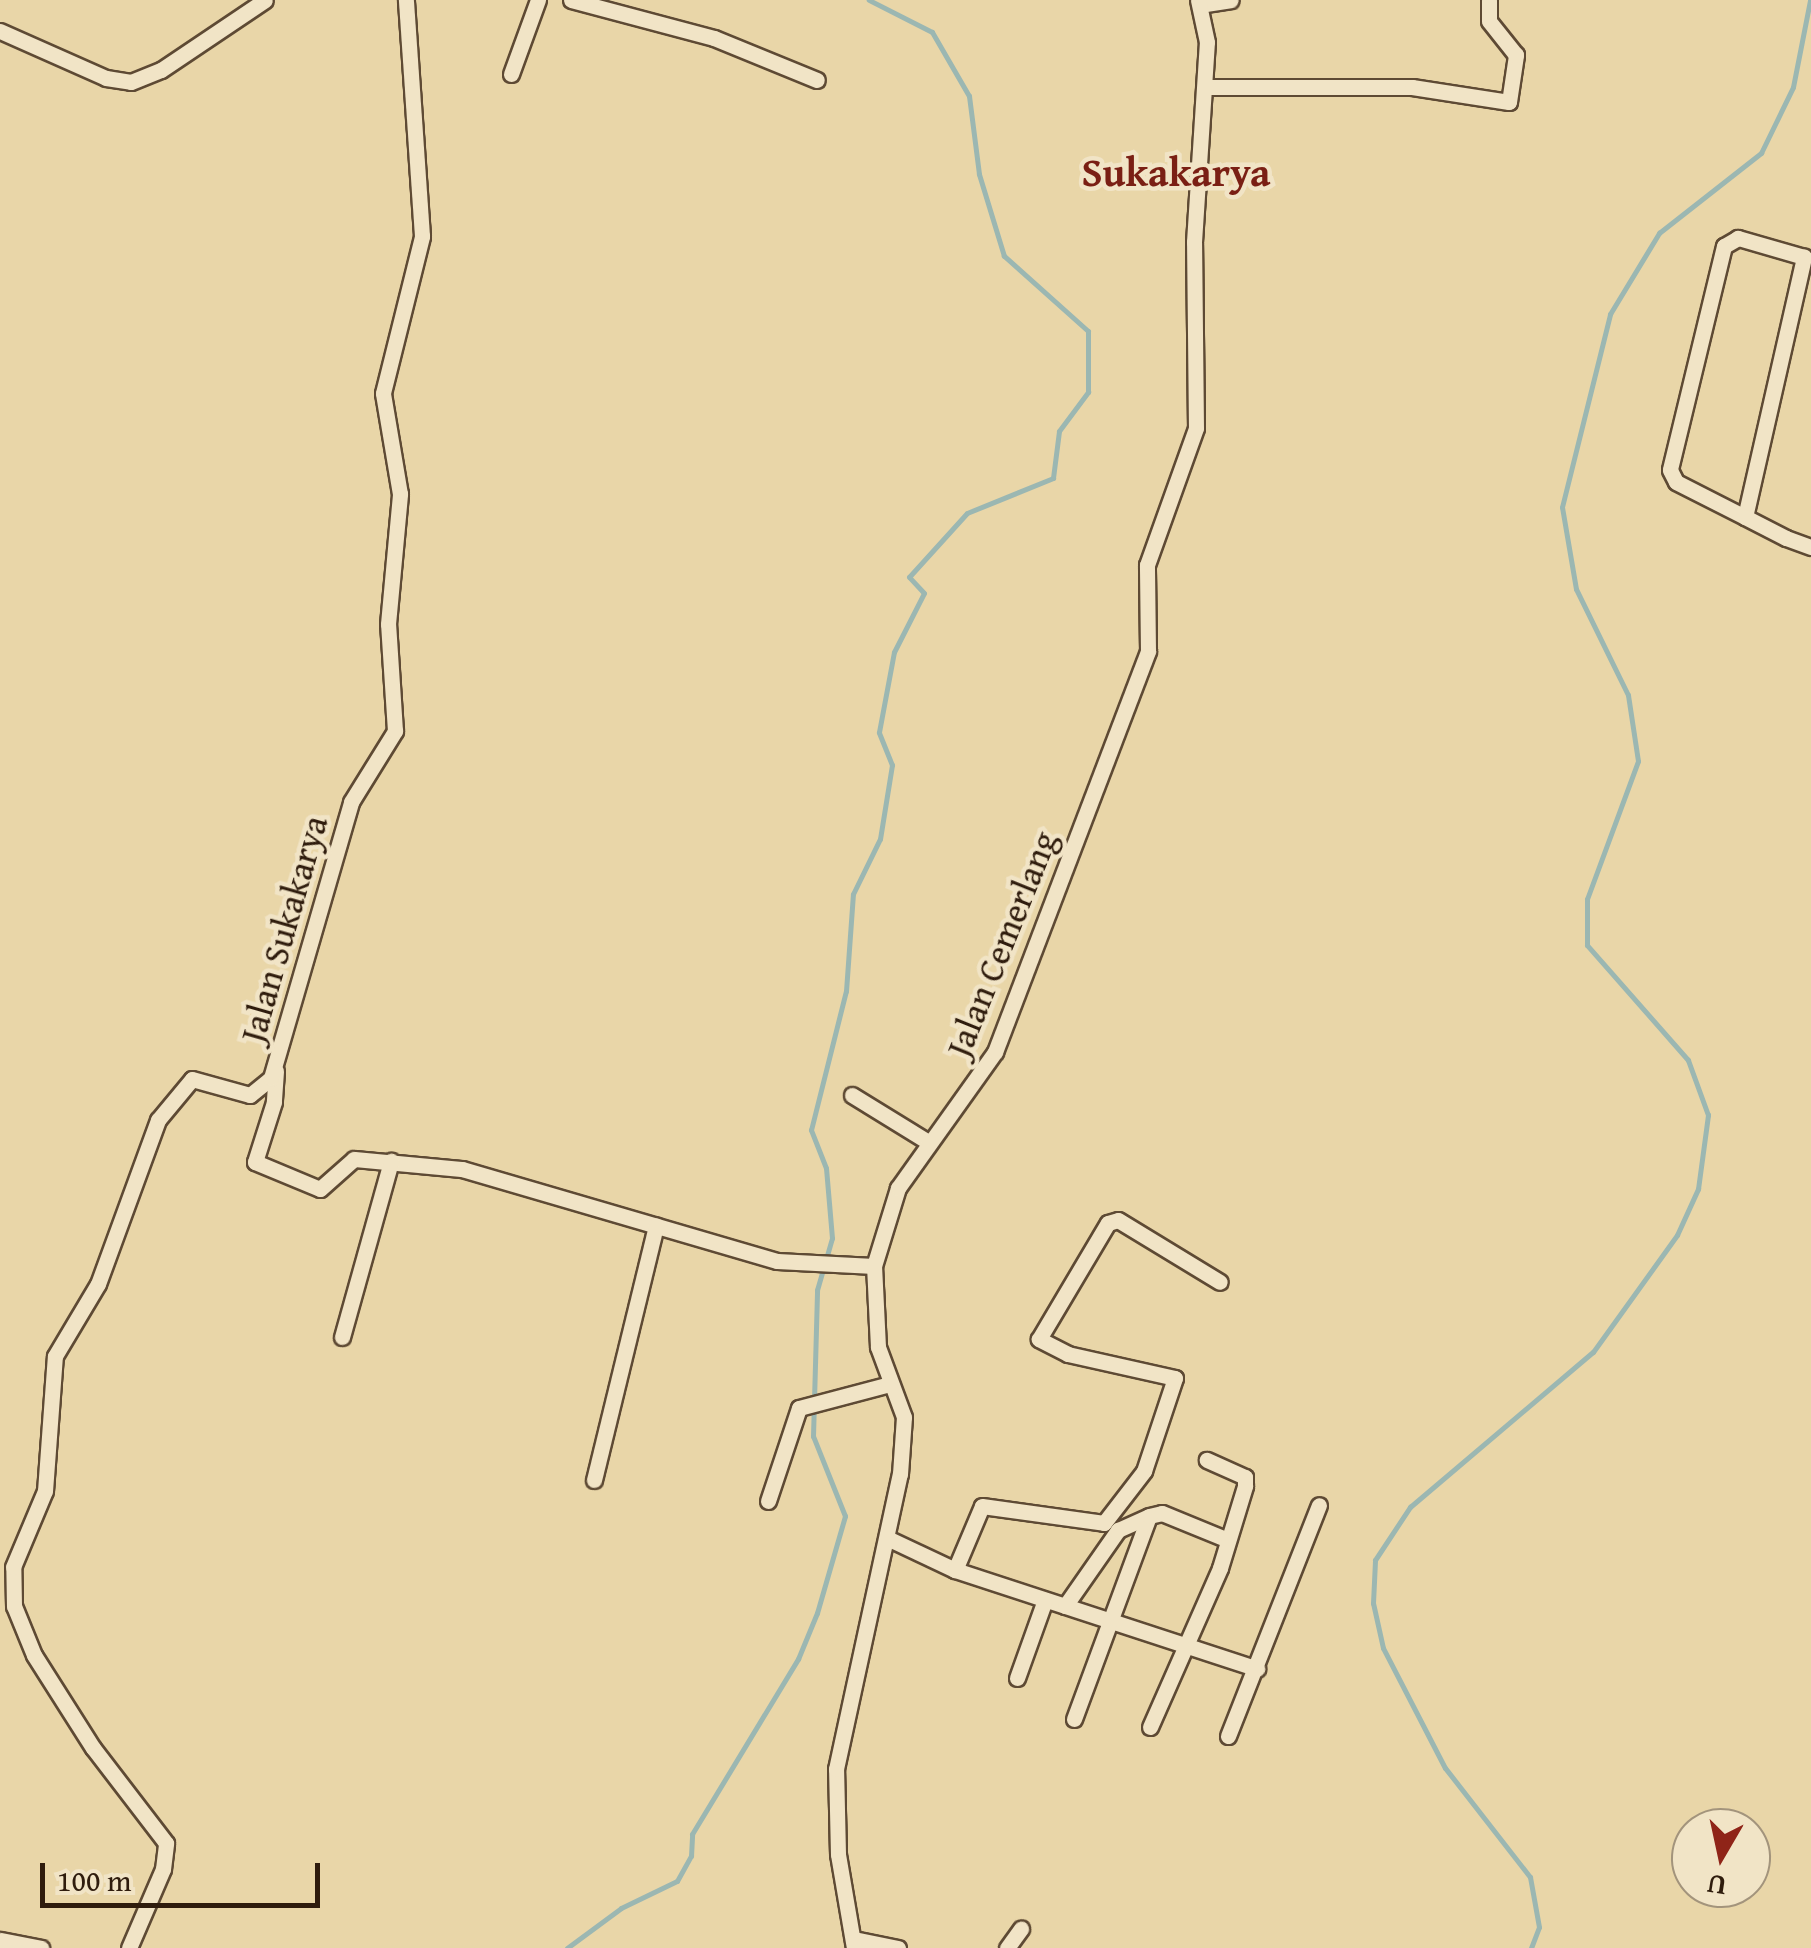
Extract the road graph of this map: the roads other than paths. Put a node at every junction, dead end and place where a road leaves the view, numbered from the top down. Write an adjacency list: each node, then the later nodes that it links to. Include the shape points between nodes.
1 (265, 0): 8 (street, via 161,70 131,82 106,78)
2 (406, 0): 14 (street, Jalan Sukakarya, via 422,236 383,393 400,494 388,624 397,716 351,802)
3 (538, 0): 9 (street)
4 (570, 0): 10 (street, via 714,38)
5 (1231, 0): 7 (street)
6 (1489, 0): 11 (street, via 1490,21 1516,55 1508,102 1412,86)
7 (1199, 2): 11 (street, Jalan Cemerlang)
8 (0, 31)
9 (512, 74)
10 (817, 80)
11 (1206, 87): 16 (street, Jalan Cemerlang, via 1194,242 1196,428 1147,565 1148,651 995,1052 968,1098)
12 (1745, 517): 12 (street, via 1676,482 1670,470 1724,246 1738,238 1804,257); 13 (street)
13 (1811, 547)
14 (276, 1070): 17 (street, via 257,1164 320,1188 354,1159); 44 (street, Jalan Sukakarya, via 250,1096 192,1079 158,1120 98,1284 56,1356 47,1401 47,1480 12,1567 14,1606 34,1655 93,1748 166,1843)
15 (852, 1095): 16 (street)
16 (928, 1142): 19 (street, Jalan Cemerlang, via 898,1188)
17 (392, 1161): 18 (street, via 507,1180); 21 (street)
18 (656, 1225): 19 (street, via 777,1261); 24 (street)
19 (874, 1266): 22 (street, Jalan Cemerlang, via 878,1346)
20 (1220, 1282): 30 (street, via 1118,1220 1108,1222 1040,1340 1068,1354 1175,1378 1144,1471 1104,1523 982,1506)
21 (342, 1337)
22 (890, 1384): 25 (street, via 800,1408); 28 (street, Jalan Cemerlang, via 904,1417)
23 (1207, 1460): 29 (street, via 1245,1477)
24 (594, 1480)
25 (768, 1500)
26 (1319, 1504): 35 (street)
27 (1150, 1516): 29 (street, via 1162,1513); 32 (street, via 1118,1530); 33 (street)
28 (887, 1538): 30 (street); 42 (street, Jalan Cemerlang, via 836,1769 838,1854)
29 (1228, 1540): 34 (street)
30 (955, 1570): 31 (street)
31 (1045, 1600): 32 (street); 36 (street)
32 (1065, 1606): 33 (street)
33 (1115, 1621): 34 (street); 37 (street)
34 (1188, 1646): 35 (street); 38 (street)
35 (1257, 1669): 39 (street)
36 (1017, 1678)
37 (1074, 1719)
38 (1150, 1727)
39 (1228, 1736)
40 (1021, 1929): 46 (street)
41 (0, 1940): 43 (street)
42 (854, 1944): 45 (street)
43 (41, 1948)
44 (129, 1948)
45 (898, 1948)
46 (1006, 1948)

